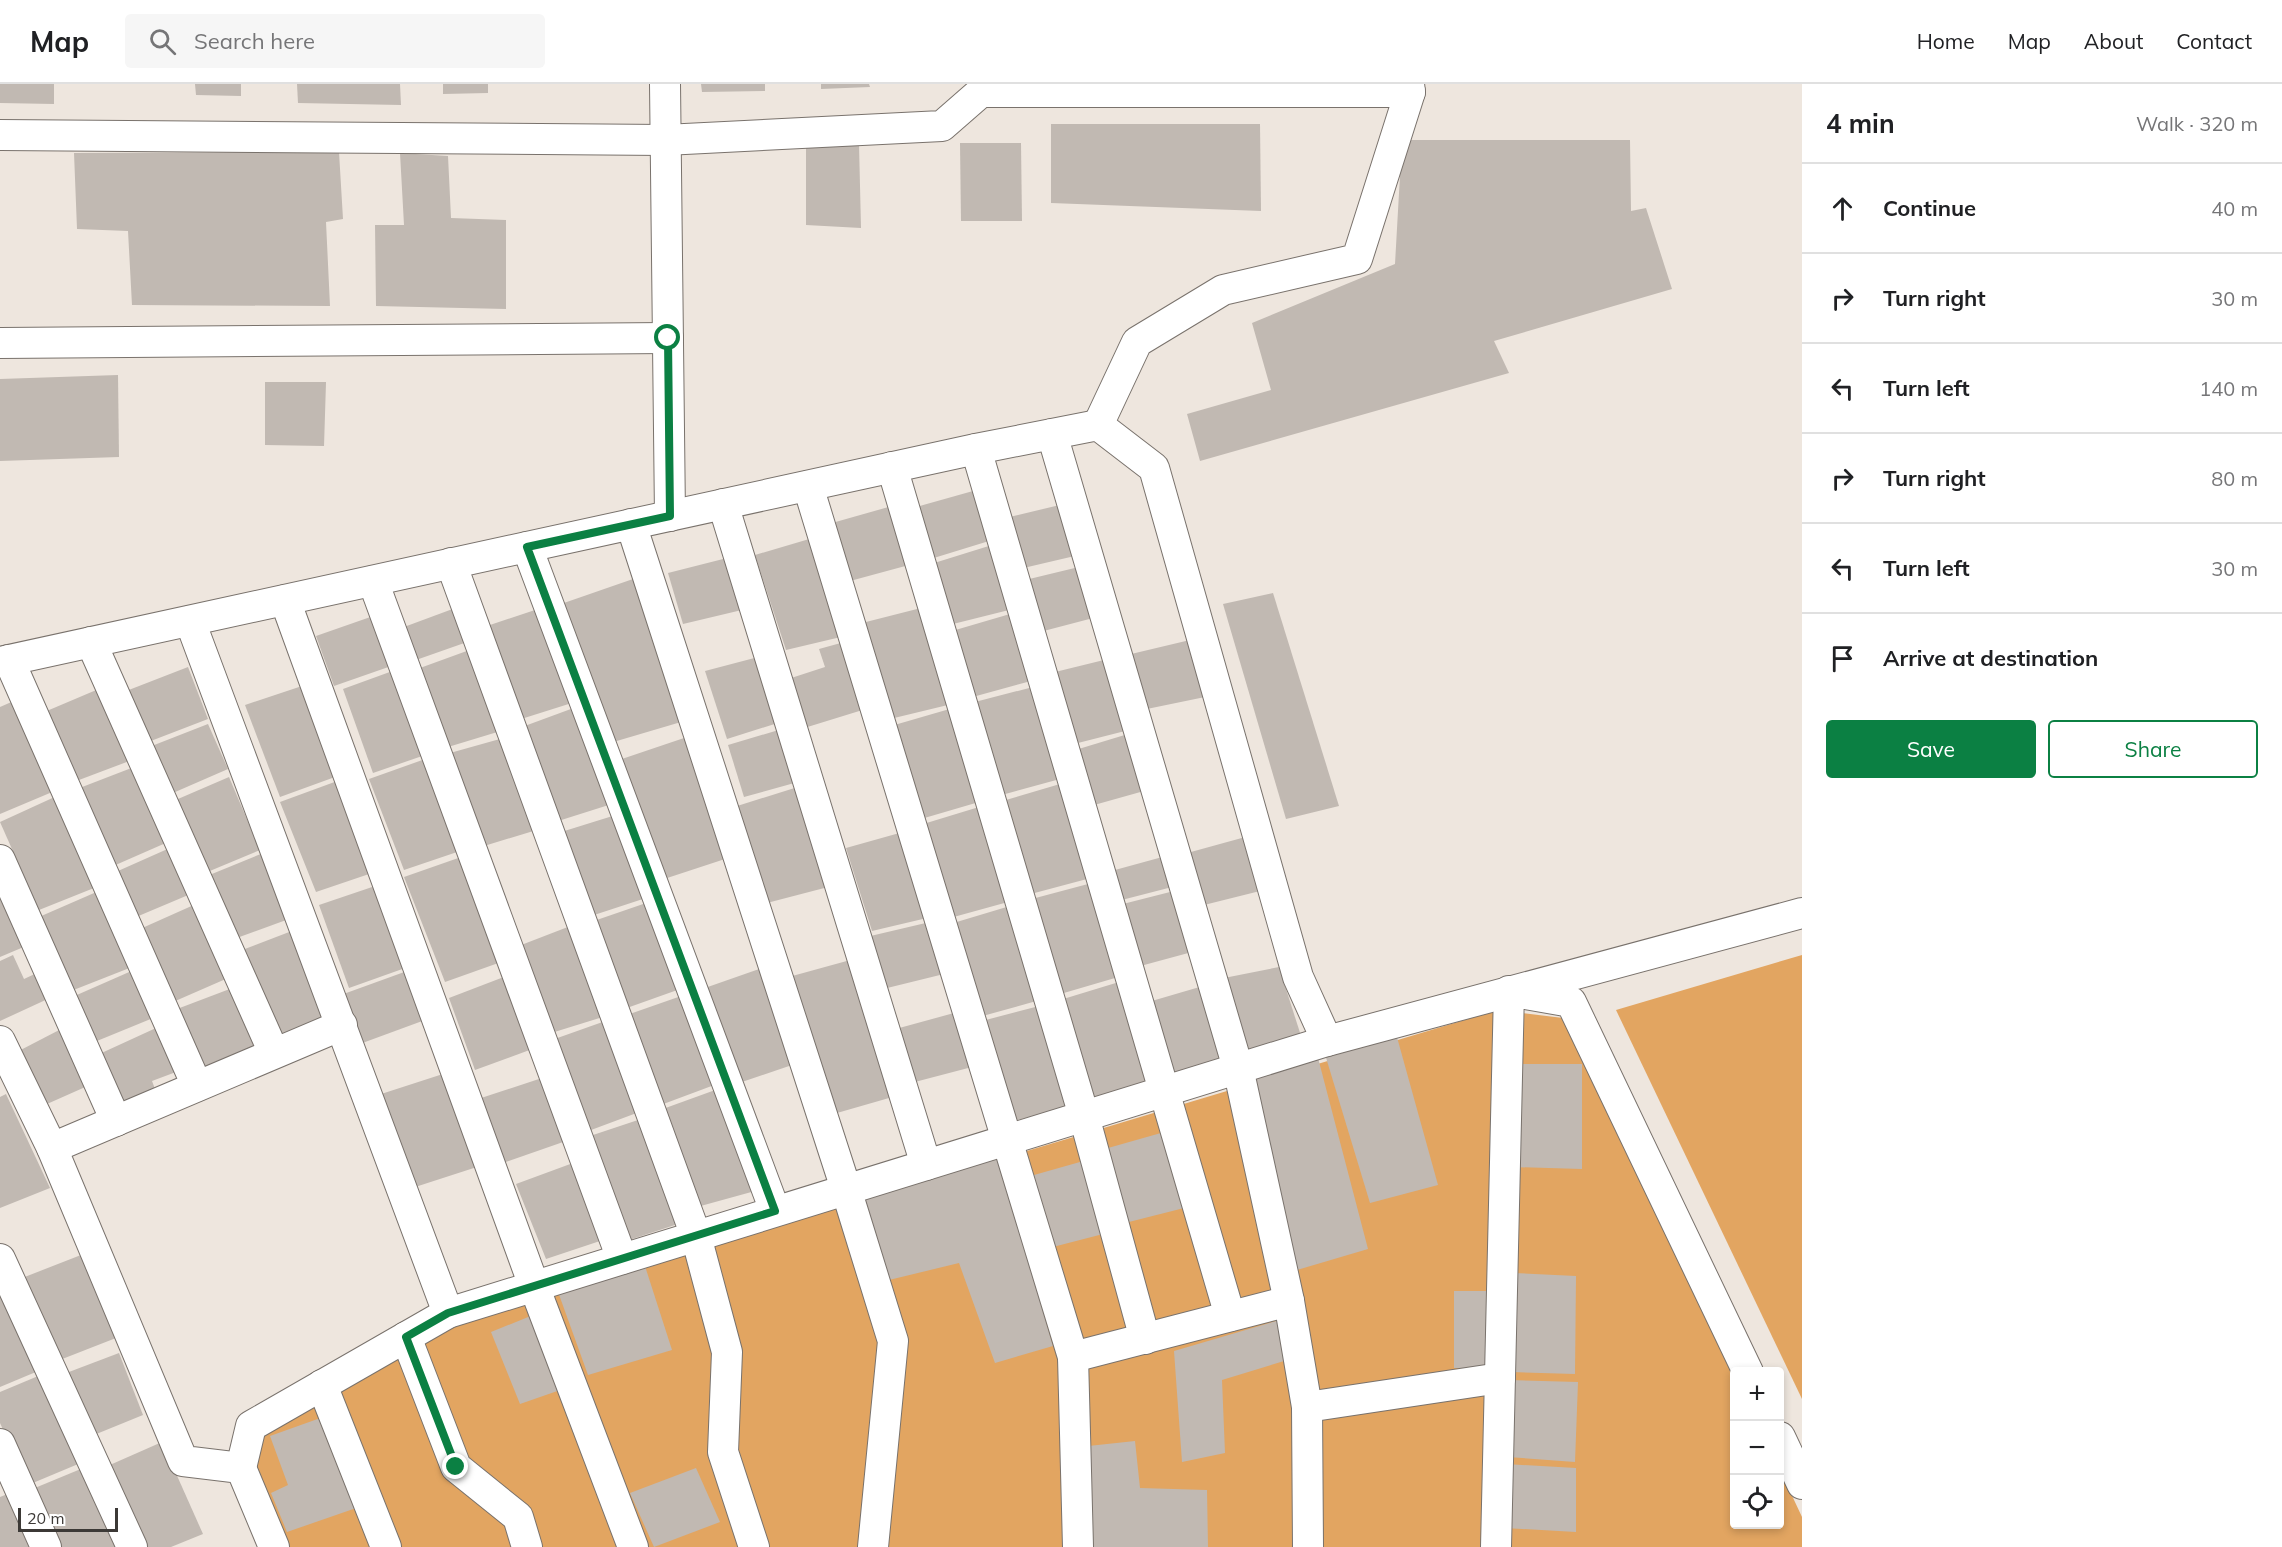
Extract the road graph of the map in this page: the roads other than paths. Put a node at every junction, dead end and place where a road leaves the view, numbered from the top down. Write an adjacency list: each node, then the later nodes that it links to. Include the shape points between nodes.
1 (665, 84): 4 (street)
2 (1409, 88): 4 (street, via 981,92 942,126); 7 (street, via 1357,260 1222,290 1137,342)
3 (0, 135): 4 (street)
4 (665, 140): 5 (street)
5 (668, 338): 6 (street); 13 (street)
6 (0, 343)
7 (1098, 425): 8 (street); 27 (street, via 1154,468 1298,977)
8 (1052, 434): 9 (street); 36 (street, via 1238,1068)
9 (976, 449): 10 (street); 38 (street)
10 (892, 467): 11 (street); 40 (street, via 1080,1104)
11 (808, 486): 12 (street); 41 (street)
12 (723, 504): 13 (street); 32 (street)
13 (670, 516): 14 (street)
14 (631, 524): 15 (street); 57 (street, via 893,1341)
15 (527, 547): 16 (street); 33 (street)
16 (451, 563): 17 (street); 56 (street, via 696,1236 727,1352 723,1452)
17 (373, 581): 18 (street); 35 (street)
18 (285, 600): 19 (street); 55 (street)
19 (190, 621): 20 (street); 25 (street)
20 (91, 642): 21 (street); 28 (street)
21 (4, 661): 29 (street)
22 (0, 860): 30 (street)
23 (1802, 913): 24 (street)
24 (1509, 992): 27 (street); 42 (street, via 1571,1002); 43 (street)
25 (342, 1025): 28 (street); 37 (street)
26 (0, 1041): 31 (street)
27 (1327, 1041): 32 (street)
28 (274, 1053): 29 (street)
29 (197, 1086): 30 (street)
30 (116, 1121): 31 (street)
31 (52, 1148): 48 (street, via 183,1461)
32 (926, 1165): 33 (street)
33 (775, 1211): 35 (street)
34 (0, 1259): 51 (street)
35 (622, 1259): 37 (street)
36 (1289, 1301): 38 (street); 45 (street)
37 (448, 1313): 39 (street)
38 (1230, 1316): 40 (street)
39 (406, 1337): 44 (street); 54 (street, via 456,1467 518,1517)
40 (1145, 1339): 41 (street)
41 (1073, 1358): 58 (street)
42 (1746, 1367)
43 (1500, 1378): 45 (street); 60 (street)
44 (322, 1385): 48 (street, via 251,1426); 53 (street)
45 (1307, 1407): 59 (street)
46 (0, 1444): 50 (street)
47 (1784, 1447): 49 (street)
48 (241, 1468): 52 (street)
49 (1802, 1485)
50 (46, 1547)
51 (132, 1547)
52 (274, 1547)
53 (386, 1547)
54 (527, 1547)
55 (633, 1547)
56 (754, 1547)
57 (873, 1547)
58 (1078, 1547)
59 (1308, 1547)
60 (1496, 1547)

